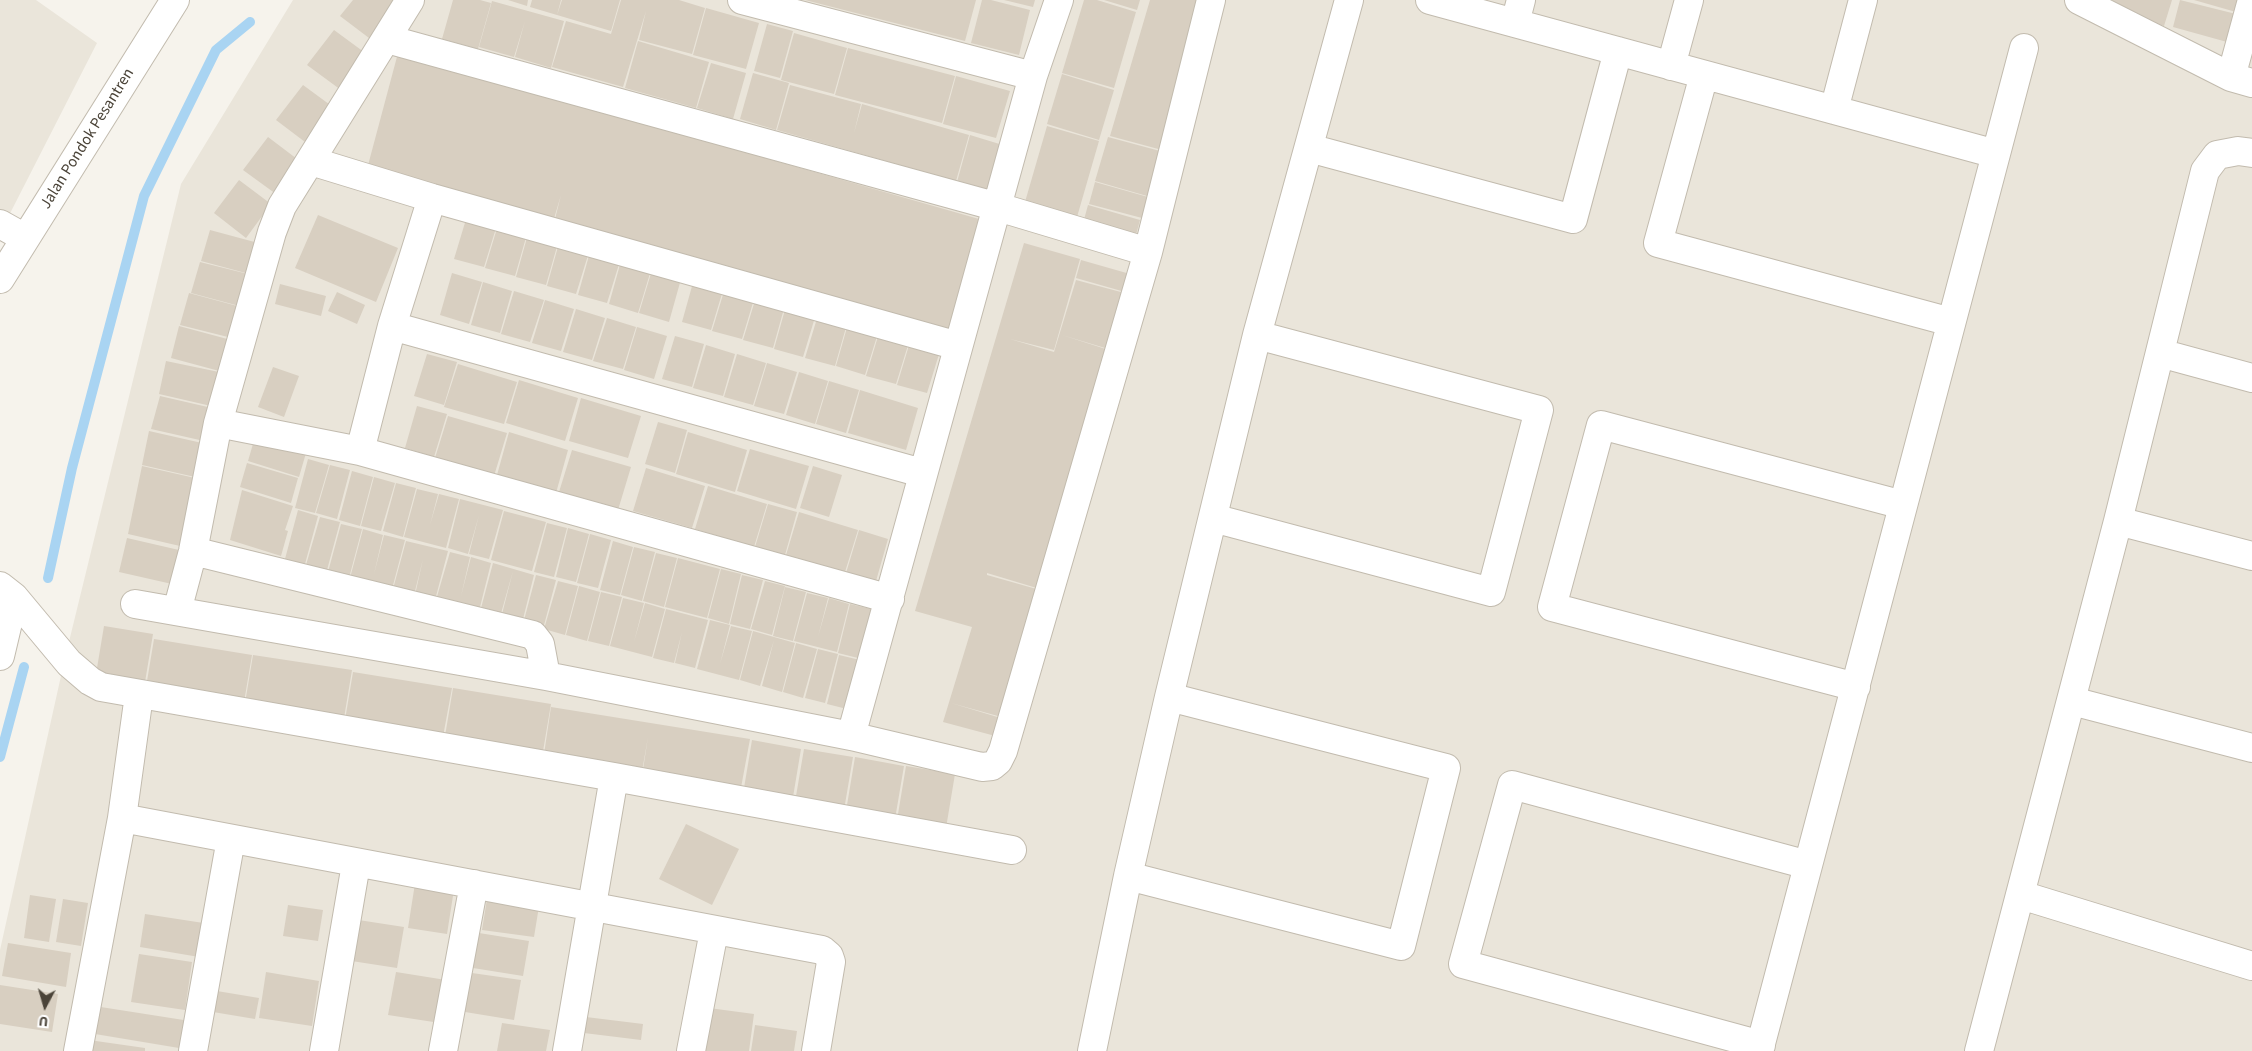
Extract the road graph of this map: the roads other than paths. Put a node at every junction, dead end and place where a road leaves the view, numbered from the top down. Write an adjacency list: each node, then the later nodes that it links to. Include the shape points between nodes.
1 (175, 0): 28 (street, Jalan Pondok Pesantren)
2 (410, 0): 13 (street)
3 (742, 0): 18 (street)
4 (1059, 0): 18 (street)
5 (1211, 0): 29 (street)
6 (1349, 0): 21 (street)
7 (1430, 0): 12 (street)
8 (1689, 0): 16 (street)
9 (1863, 0): 20 (street)
10 (2252, 0): 19 (street)
11 (2092, 3): 19 (street)
12 (1518, 12): 15 (street)
13 (387, 39): 24 (street); 26 (street)
14 (2024, 48): 23 (street)
15 (1618, 51): 16 (street); 21 (street, via 1573,219)
16 (1671, 66): 17 (street)
17 (1704, 75): 20 (street); 31 (street, via 1658,242)
18 (1033, 76): 26 (street)
19 (2241, 80)
20 (1834, 110): 23 (street)
21 (1309, 148): 33 (street)
22 (2252, 153): 35 (street, via 2238,151 2217,155 2205,171)
23 (1996, 154): 31 (street)
24 (311, 161): 25 (street); 37 (street, via 282,206 272,232)
25 (432, 198): 32 (street); 34 (street)
26 (998, 207): 29 (street); 34 (street)
27 (0, 224): 28 (street)
28 (25, 238): 30 (street, Jalan Pondok Pesantren)
29 (1148, 252): 55 (street, via 998,761 992,766 982,767)
30 (0, 278)
31 (1951, 322): 40 (street)
32 (392, 326): 38 (street); 39 (street)
33 (1257, 335): 41 (street); 41 (street, via 1539,410 1491,592)
34 (958, 346): 39 (street)
35 (2160, 353): 36 (street); 42 (street)
36 (2252, 378)
37 (218, 423): 38 (street); 43 (street)
38 (360, 451): 46 (street)
39 (922, 472): 46 (street)
40 (1903, 505): 51 (street); 51 (street, via 1600,425 1552,607)
41 (1213, 518): 53 (street)
42 (2118, 521): 44 (street); 54 (street)
43 (193, 551): 48 (street); 50 (street, via 533,635 540,644)
44 (2252, 556)
45 (7, 592): 49 (street); 52 (street, via 78,672 101,686)
46 (890, 599): 55 (street)
47 (135, 604): 48 (street)
48 (177, 611): 50 (street)
49 (0, 656)
50 (546, 676): 55 (street)
51 (1856, 687): 62 (street)
52 (139, 695): 57 (street); 58 (street)
53 (1168, 697): 63 (street); 63 (street, via 1446,768 1400,946)
54 (2072, 701): 56 (street); 65 (street)
55 (851, 736)
56 (2252, 748)
57 (614, 777): 60 (street); 66 (street)
58 (122, 818): 59 (street); 71 (street)
59 (231, 839): 61 (street); 72 (street)
60 (1012, 850)
61 (356, 864): 64 (street); 73 (street)
62 (1808, 865): 69 (street); 69 (street, via 1512,785 1462,964)
63 (1128, 876): 70 (street)
64 (474, 884): 66 (street); 74 (street)
65 (2021, 895): 68 (street); 78 (street)
66 (592, 907): 67 (street); 75 (street)
67 (714, 931): 76 (street); 77 (street, via 822,950 829,956 831,965)
68 (2252, 966)
69 (1760, 1048)
70 (1094, 1050)
71 (78, 1051)
72 (193, 1051)
73 (324, 1051)
74 (444, 1051)
75 (567, 1051)
76 (691, 1051)
77 (816, 1051)
78 (1979, 1051)

